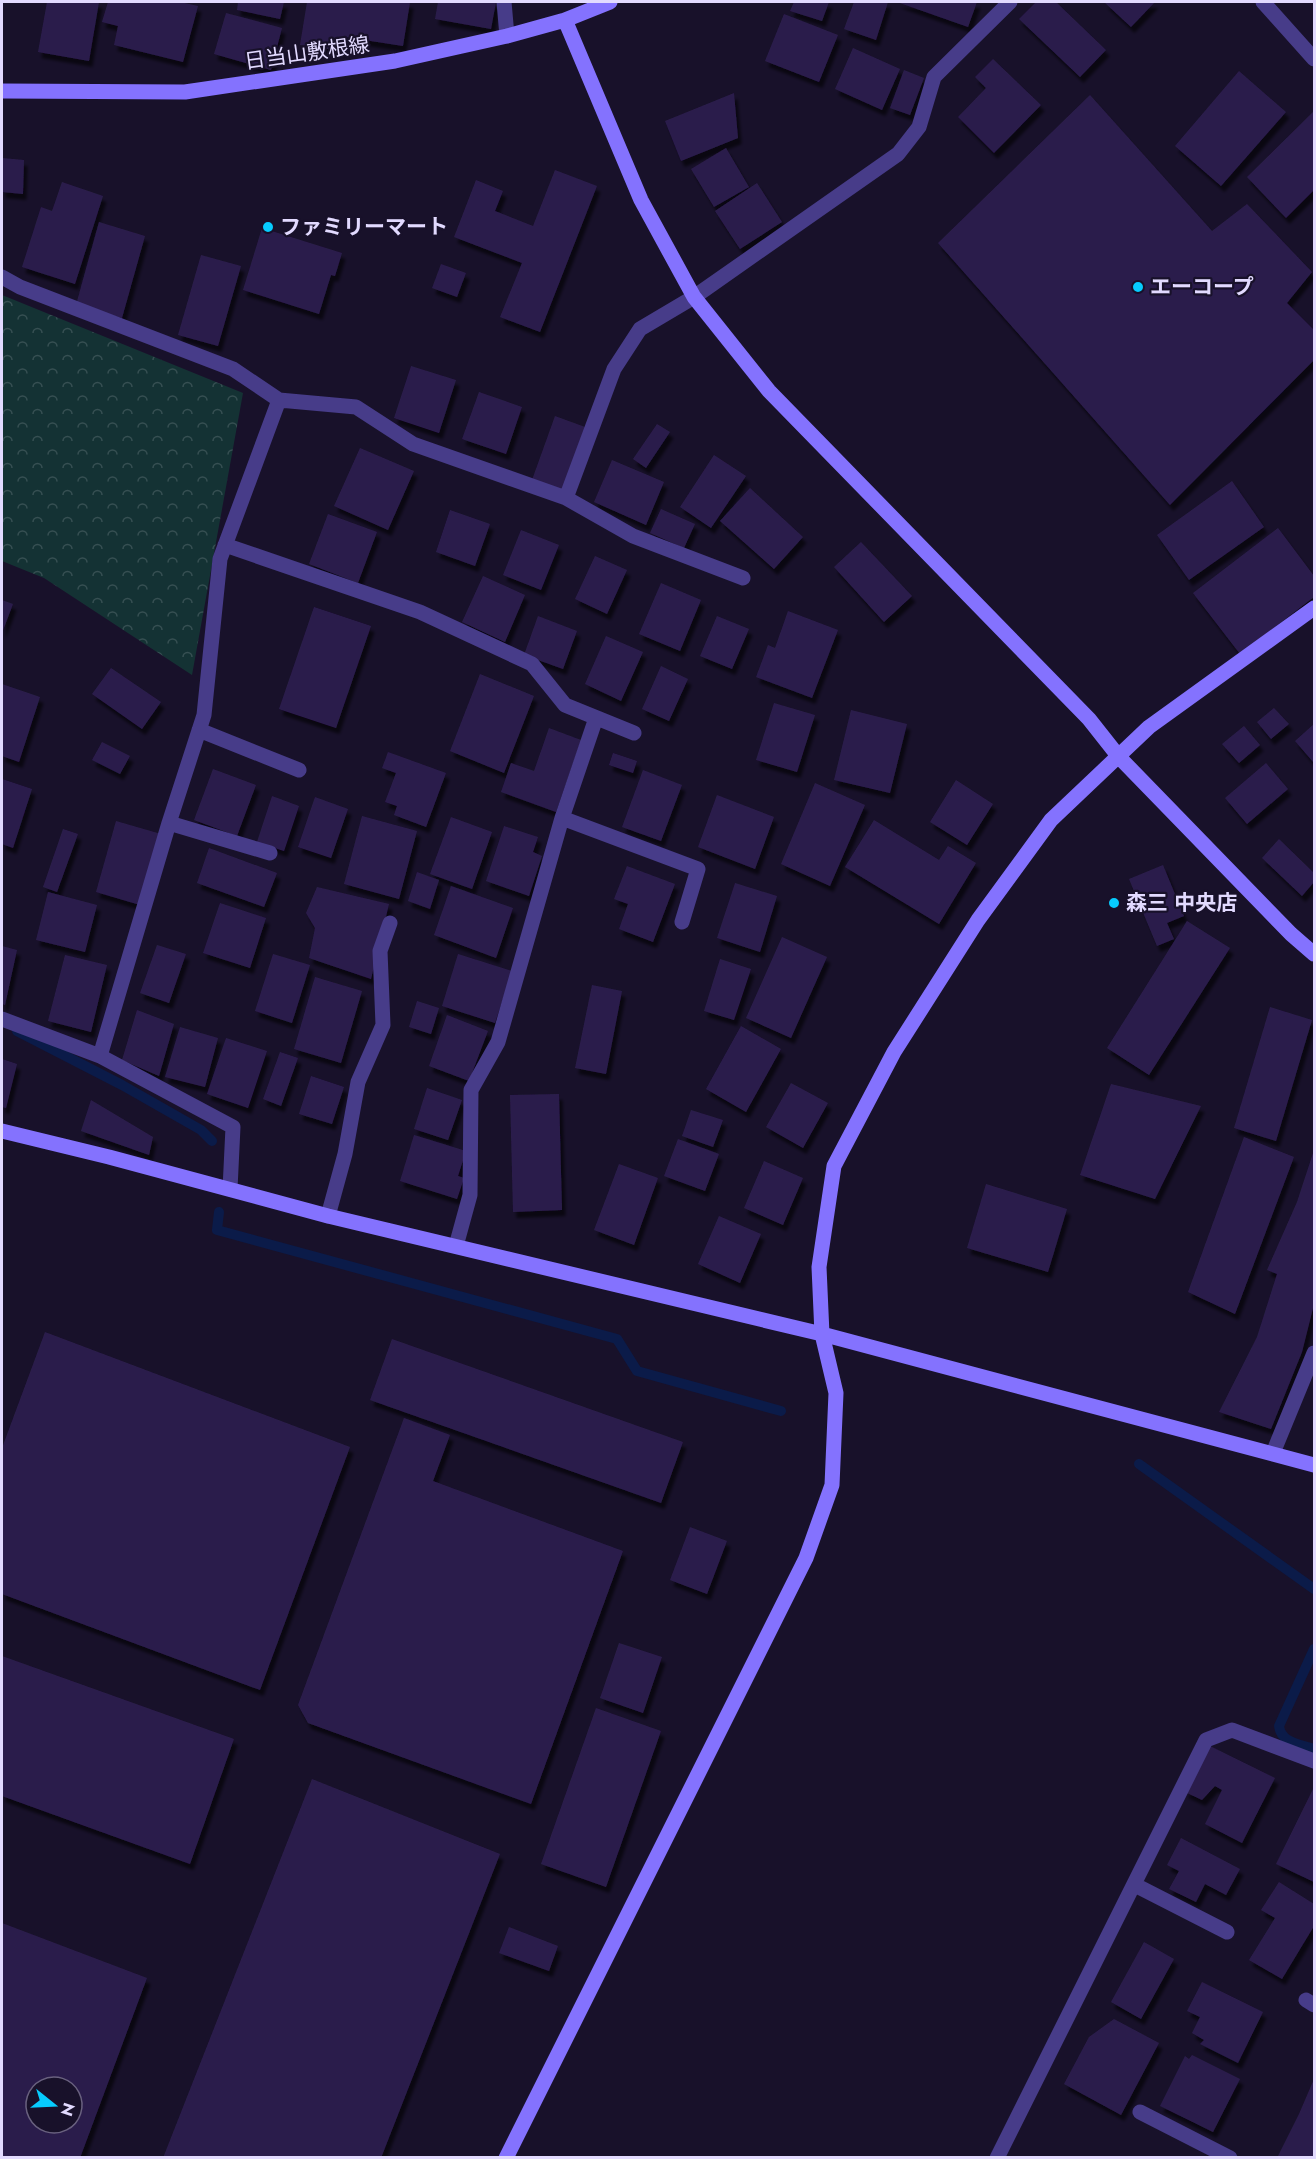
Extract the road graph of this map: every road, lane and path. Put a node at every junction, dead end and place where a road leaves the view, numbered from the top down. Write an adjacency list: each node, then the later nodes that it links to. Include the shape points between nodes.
1 (504, 2): 6 (street)
2 (610, 2): 5 (street, 日当山敷根線)
3 (1010, 2): 10 (street, via 934,77 919,127 898,154)
4 (1263, 2): 7 (street)
5 (565, 20): 6 (street, 日当山敷根線); 10 (street, via 641,200)
6 (507, 36): 8 (street, 日当山敷根線, via 395,61 185,92)
7 (1314, 59)
8 (2, 91)
9 (2, 277): 11 (street, via 234,369)
10 (694, 297): 12 (street, via 640,329 614,369); 19 (street, via 769,391 1089,720)
11 (279, 400): 12 (street, via 356,407 413,444); 13 (street)
12 (566, 498): 14 (street, via 633,536)
13 (225, 545): 16 (street, via 420,612 532,664 565,705); 17 (street)
14 (743, 578)
15 (1314, 608): 19 (street, via 1149,727)
16 (596, 718): 18 (street); 21 (street)
17 (199, 729): 20 (street); 22 (street)
18 (634, 733)
19 (1119, 757): 26 (street); 33 (street, via 1051,820 978,921 894,1052 834,1166 819,1268)
20 (299, 770)
21 (562, 818): 24 (street, via 698,869); 32 (street, via 498,1042 471,1090 470,1195)
22 (169, 822): 23 (street); 28 (street)
23 (270, 853)
24 (682, 922)
25 (390, 923): 31 (street, via 380,951 383,1025 358,1082 345,1154)
26 (1314, 954)
27 (2, 1019): 28 (street)
28 (100, 1056): 30 (street, via 233,1127)
29 (2, 1131): 30 (street)
30 (230, 1190): 31 (street)
31 (328, 1216): 32 (street)
32 (456, 1246): 33 (street)
33 (822, 1334): 35 (street); 41 (street, via 836,1393 832,1485 806,1557)
34 (1314, 1353): 35 (street)
35 (1273, 1454): 36 (street)
36 (1314, 1465)
37 (1314, 1761): 38 (street, via 1232,1730 1206,1740)
38 (1135, 1885): 39 (street); 42 (street)
39 (1227, 1932)
40 (1140, 2112): 43 (street)
41 (506, 2157)
42 (997, 2157)
43 (1230, 2157)

